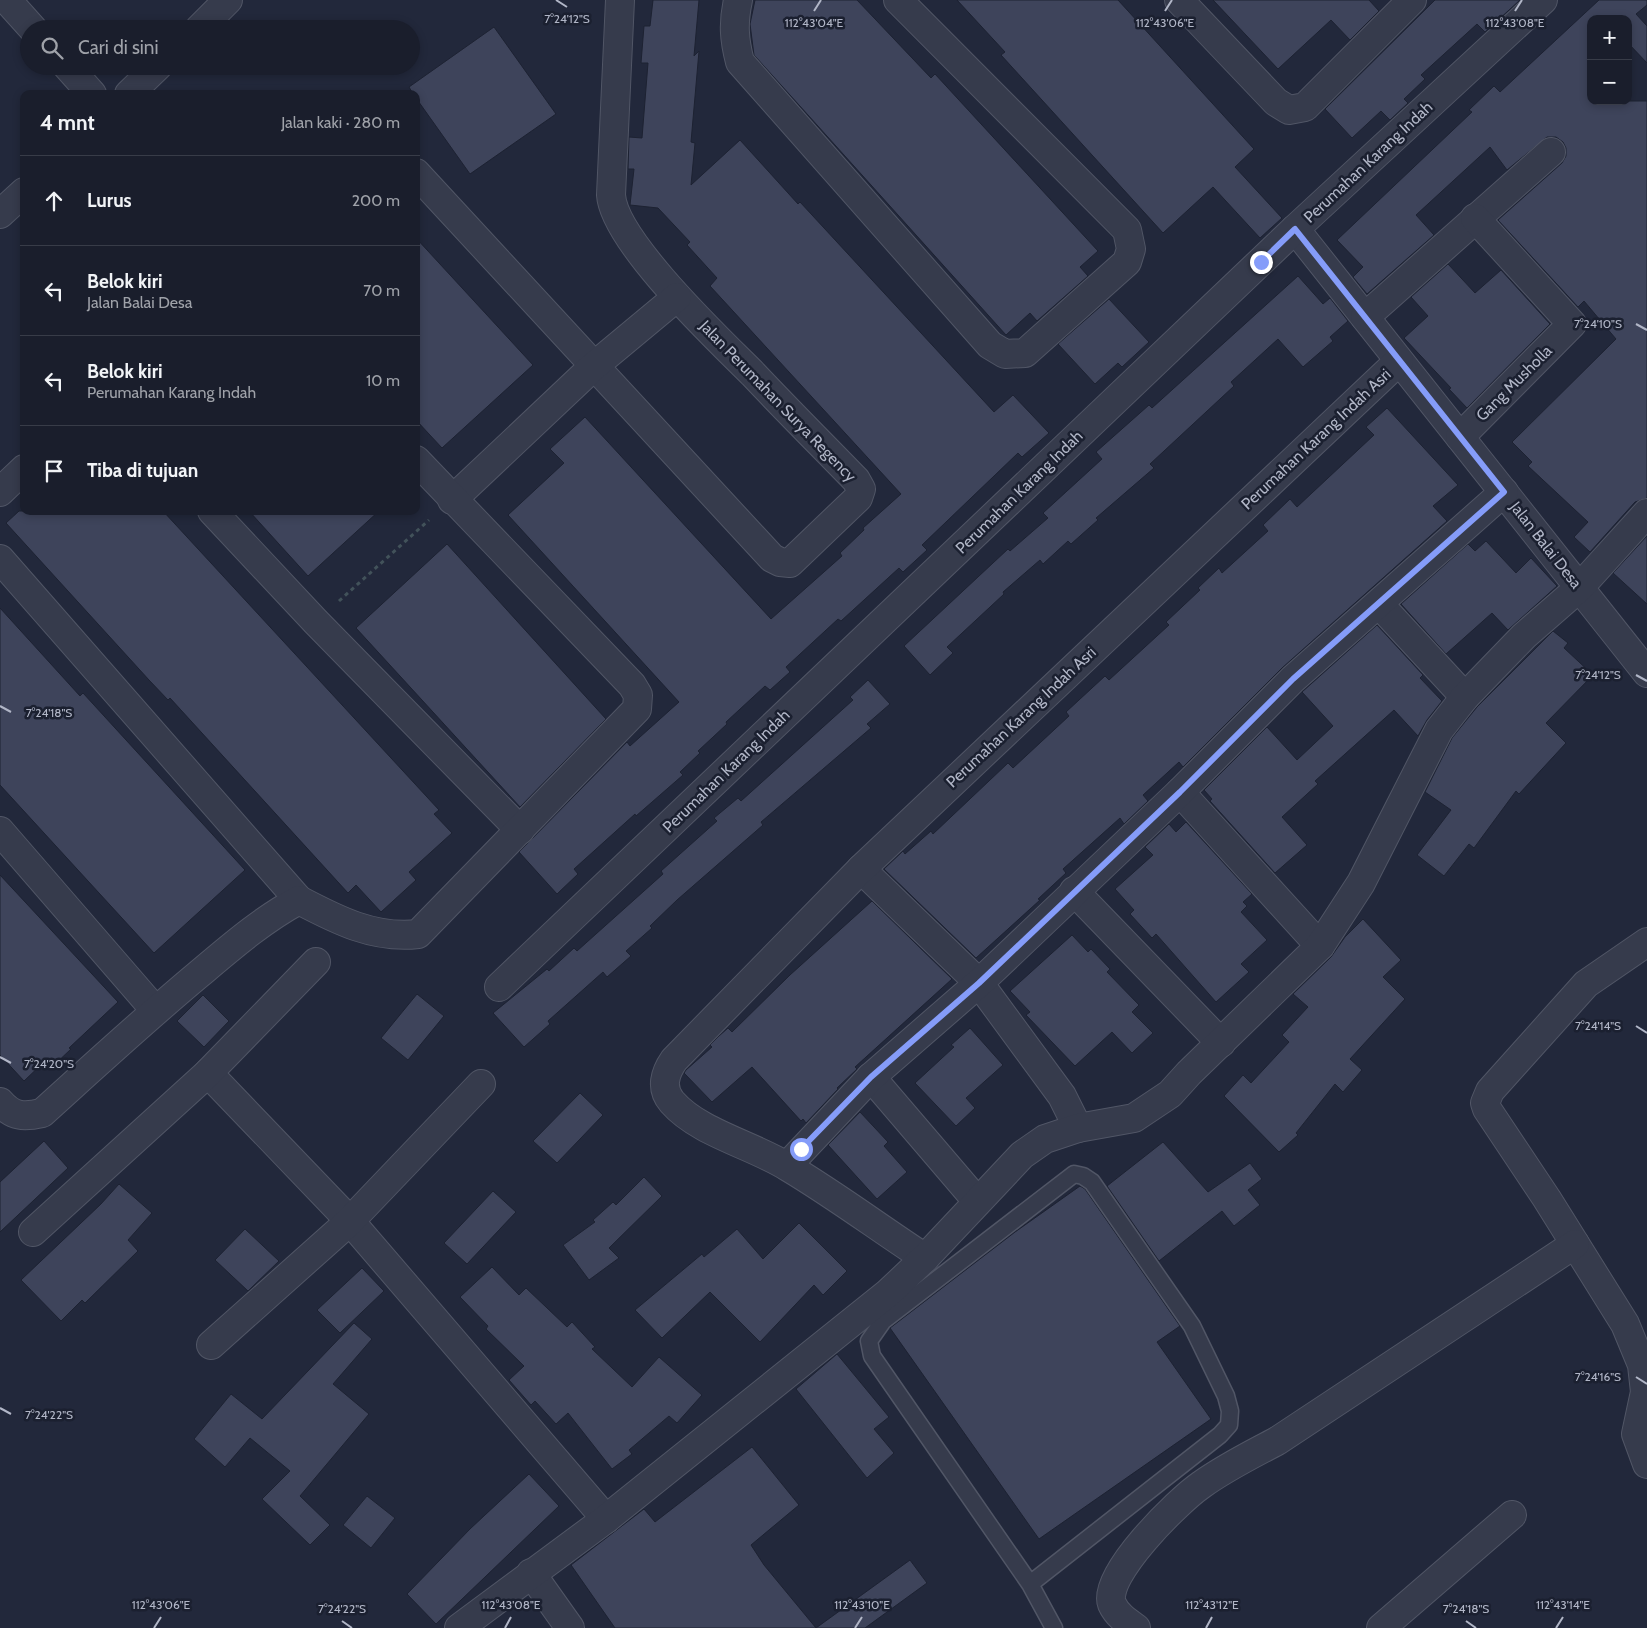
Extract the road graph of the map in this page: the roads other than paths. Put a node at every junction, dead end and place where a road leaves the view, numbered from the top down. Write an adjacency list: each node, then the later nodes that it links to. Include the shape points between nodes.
1 (7, 0): 9 (street)
2 (228, 0): 10 (street)
3 (620, 0): 21 (street, Jalan Perumahan Surya Regency, via 612,204 627,234)
4 (738, 0): 5 (street, via 733,24 740,62 990,345 1006,354 1025,353 1127,262 1132,248 1127,230)
5 (898, 0)
6 (1179, 0): 7 (street, via 1276,102 1289,110 1305,106)
7 (1412, 0)
8 (1543, 0): 20 (street, Perumahan Karang Indah)
9 (25, 20)
10 (208, 20)
11 (75, 75): 13 (street)
12 (149, 75): 14 (street)
13 (88, 90)
14 (133, 90)
15 (1551, 152): 19 (street)
16 (420, 177): 24 (street, Jalan Perumahan Surya Regency)
17 (20, 196): 18 (street)
18 (0, 214)
19 (1475, 218): 22 (street); 25 (street, Gang Musholla, via 1572,324)
20 (1295, 229): 22 (street, Jalan Balai Desa); 48 (street, Perumahan Karang Indah)
21 (677, 297): 24 (street); 24 (street, Jalan Perumahan Surya Regency, via 856,480 861,489 858,498 790,563 772,558)
22 (1365, 317): 23 (street, Jalan Balai Desa)
23 (1399, 361): 25 (street, Jalan Balai Desa); 41 (street, Perumahan Karang Indah Asri)
24 (594, 366): 30 (street)
25 (1460, 437): 29 (street, Jalan Balai Desa)
26 (420, 464): 30 (street)
27 (20, 473): 28 (street)
28 (0, 492)
29 (1504, 492): 34 (street, Jalan Balai Desa); 35 (street)
30 (452, 500): 39 (street, via 632,685 638,695 637,709)
31 (1647, 513): 34 (street)
32 (216, 515): 39 (street)
33 (0, 559): 43 (street)
34 (1579, 588): 36 (street, Jalan Balai Desa); 37 (street, via 1524,636)
35 (1379, 604): 37 (street); 38 (street, via 1293,679)
36 (1647, 673)
37 (1465, 697): 45 (street, via 1439,730 1361,883)
38 (1180, 792): 42 (street); 45 (street)
39 (520, 830): 43 (street, via 418,934 398,936 368,930 335,919)
40 (0, 832): 49 (street)
41 (861, 869): 47 (street); 56 (street, Perumahan Karang Indah Asri, via 674,1060 665,1073 665,1088 671,1101 700,1123)
42 (1074, 891): 47 (street); 50 (street)
43 (299, 900): 49 (street, via 247,934)
44 (1647, 942): 60 (street, via 1586,984 1490,1091 1485,1103)
45 (1320, 946): 50 (street)
46 (316, 962): 51 (street)
47 (979, 983): 52 (street); 55 (street, via 1062,1096)
48 (499, 987)
49 (155, 1010): 54 (street, via 42,1113 25,1117)
50 (1221, 1042): 55 (street, via 1170,1094 1134,1118)
51 (208, 1073): 58 (street); 59 (street)
52 (871, 1077): 56 (street); 57 (street)
53 (481, 1084): 58 (street)
54 (0, 1102)
55 (1078, 1128): 57 (street, via 1045,1139 1022,1155)
56 (787, 1166): 61 (street)
57 (977, 1201): 61 (street)
58 (350, 1221): 62 (street); 65 (street)
59 (33, 1232)
60 (1575, 1244): 63 (street, via 1625,1324 1642,1365 1645,1392 1636,1434); 71 (street, via 1277,1441 1238,1460 1198,1486 1158,1524 1120,1570 1112,1588 1111,1602 1120,1616)
61 (925, 1258): 65 (street, via 888,1293)
62 (211, 1345)
63 (1647, 1464)
64 (1512, 1515): 72 (street)
65 (606, 1519): 66 (street)
66 (531, 1573): 68 (street); 69 (street)
67 (1030, 1584): 67 (lane, via 1229,1425 1226,1396 1192,1326 1092,1182 1074,1174 883,1321 869,1341 872,1356); 70 (lane)
68 (459, 1628)
69 (570, 1628)
70 (1054, 1628)
71 (1136, 1628)
72 (1381, 1628)

